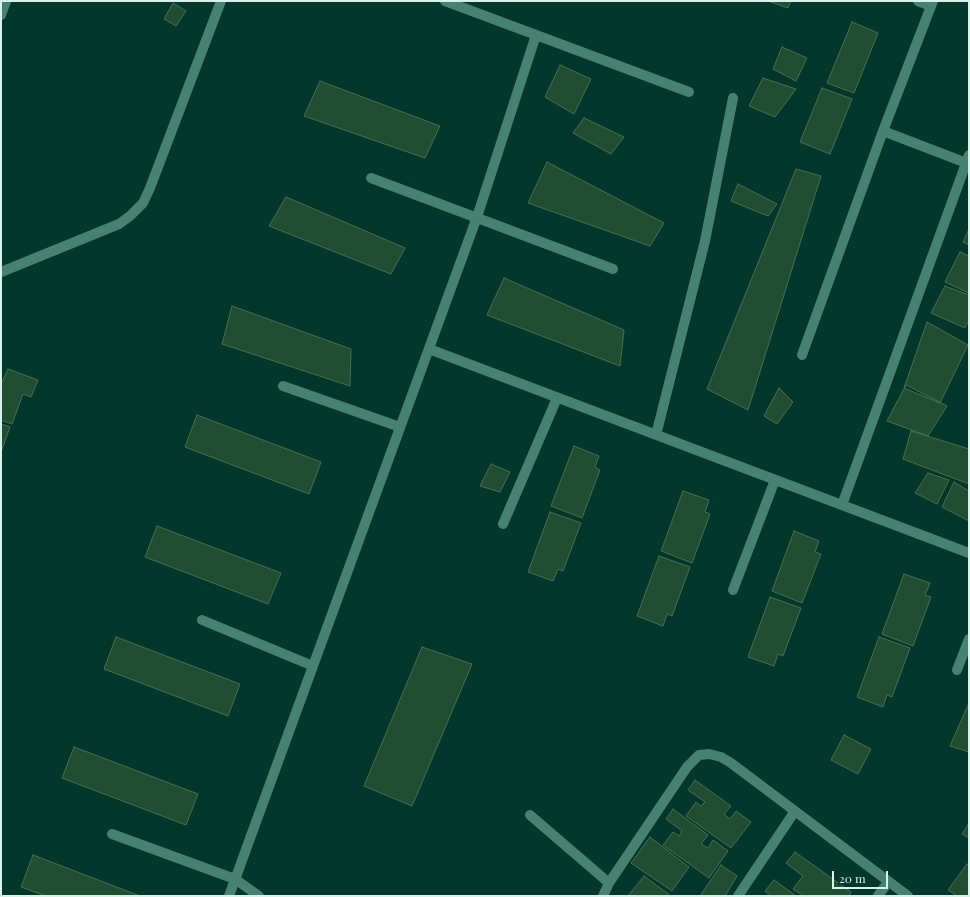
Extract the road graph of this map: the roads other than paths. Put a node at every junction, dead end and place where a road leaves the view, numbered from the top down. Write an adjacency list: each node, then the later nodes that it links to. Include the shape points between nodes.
1 (6, 1): 6 (street)
2 (221, 1): 15 (street, via 143,203 118,224)
3 (445, 1): 7 (street)
4 (918, 1): 5 (street)
5 (932, 4): 10 (street)
6 (1, 15)
7 (536, 35): 8 (street); 13 (street)
8 (689, 92)
9 (733, 98): 21 (street, via 705,241)
10 (883, 132): 11 (street); 17 (street)
11 (968, 161): 23 (street)
12 (370, 178): 13 (street)
13 (477, 217): 14 (street); 16 (street)
14 (613, 269)
15 (1, 272)
16 (429, 349): 19 (street); 20 (street)
17 (802, 355)
18 (283, 386): 20 (street)
19 (557, 398): 21 (street); 24 (street)
20 (400, 427): 29 (street)
21 (656, 435): 22 (street)
22 (775, 480): 23 (street); 26 (street)
23 (842, 505): 25 (street)
24 (503, 524)
25 (969, 553)
26 (733, 590)
27 (202, 620): 29 (street)
28 (969, 639): 30 (street)
29 (313, 666): 34 (street)
30 (958, 670)
31 (794, 811): 35 (street); 36 (street, via 721,757 699,755 687,767); 40 (street)
32 (530, 815): 36 (street)
33 (112, 834): 34 (street)
34 (235, 879): 37 (street); 38 (street)
35 (888, 882): 41 (street); 42 (street)
36 (610, 883): 39 (street)
37 (229, 896)
38 (259, 896)
39 (604, 896)
40 (738, 896)
41 (878, 896)
42 (908, 896)

